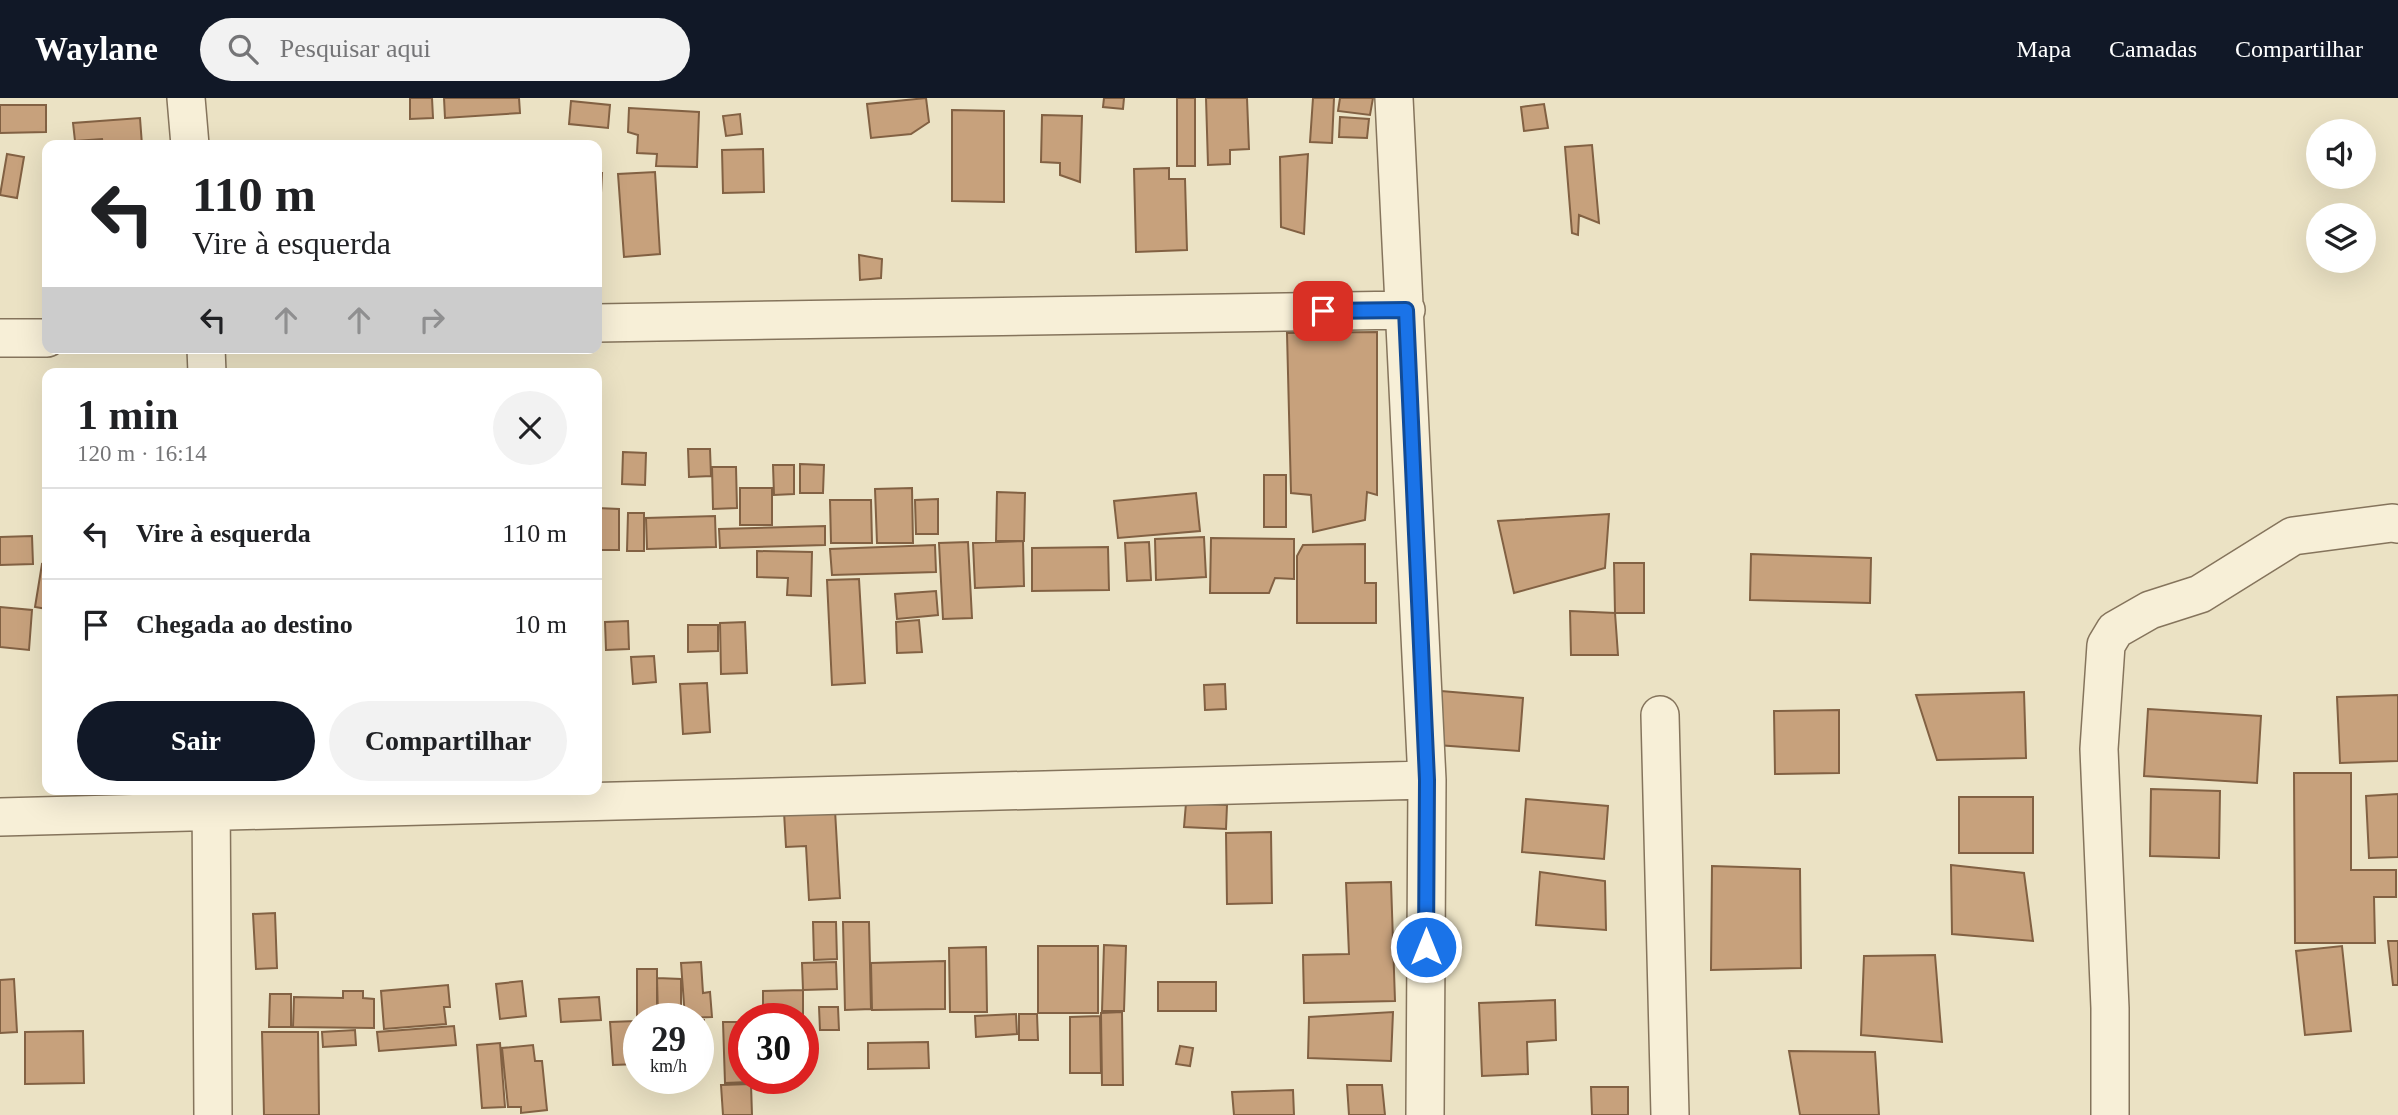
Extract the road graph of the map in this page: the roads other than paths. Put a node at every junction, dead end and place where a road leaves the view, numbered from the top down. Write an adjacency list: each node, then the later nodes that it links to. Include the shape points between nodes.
1 (186, 98): 3 (street)
2 (1394, 98): 4 (street)
3 (190, 140)
4 (1406, 310): 5 (street); 10 (street)
5 (602, 323)
6 (0, 338): 7 (street)
7 (42, 338)
8 (2398, 524): 18 (street, via 2293,536 2200,594 2150,610 2115,630 2106,645 2099,749)
9 (1660, 715): 17 (street)
10 (1427, 780): 11 (street); 16 (street)
11 (602, 794)
12 (515, 795): 13 (street)
13 (211, 800): 14 (street); 15 (street)
14 (0, 817)
15 (214, 1115)
16 (1425, 1115)
17 (1670, 1115)
18 (2110, 1115)

